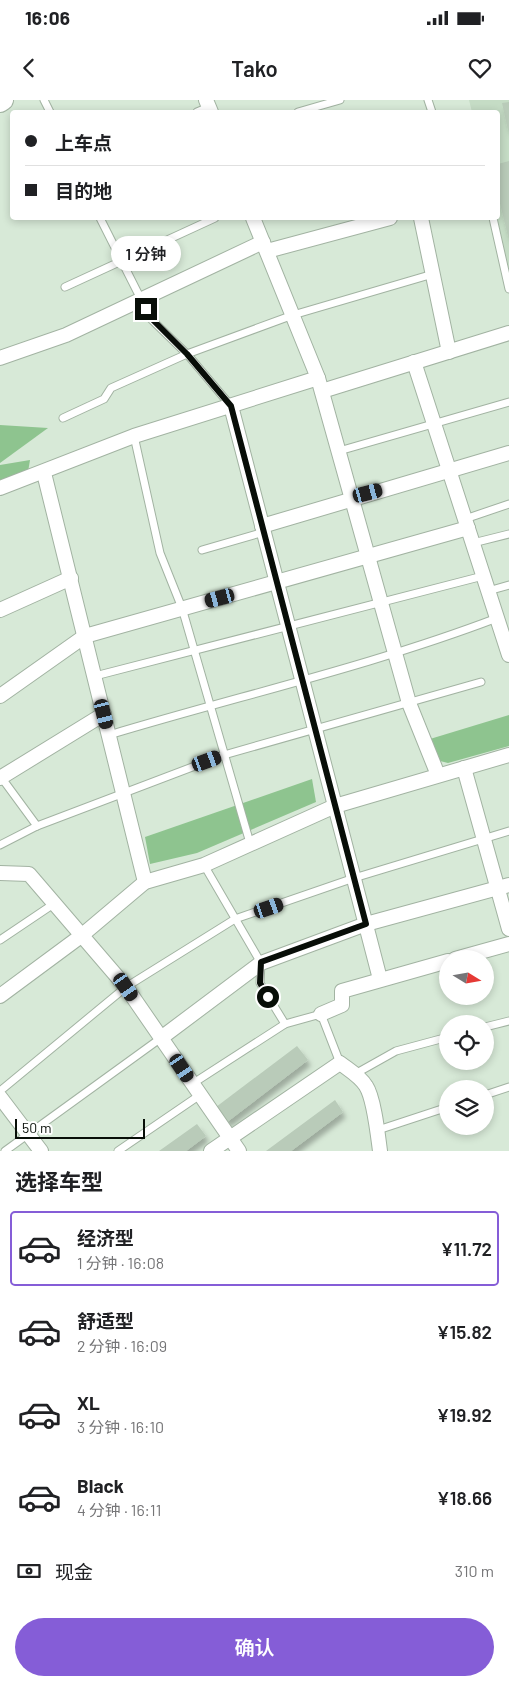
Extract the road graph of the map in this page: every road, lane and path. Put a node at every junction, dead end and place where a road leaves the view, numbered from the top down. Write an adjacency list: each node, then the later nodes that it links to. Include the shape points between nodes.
1 (3, 100): 3 (main road)
2 (340, 100): 4 (lane)
3 (0, 102)
4 (305, 110)
5 (101, 220): 12 (lane)
6 (211, 220): 12 (lane)
7 (255, 220): 11 (street)
8 (381, 220): 11 (street)
9 (421, 220): 13 (street)
10 (493, 220): 15 (lane)
11 (265, 246): 16 (street); 17 (street)
12 (123, 261): 14 (lane); 16 (lane)
13 (433, 274): 17 (lane); 19 (street)
14 (65, 287)
15 (509, 289)
16 (141, 299): 20 (lane, via 151,318); 21 (street, via 66,335)
17 (293, 315): 20 (lane); 23 (street)
18 (509, 333): 19 (street)
19 (449, 352): 22 (street)
20 (187, 354): 25 (lane); 26 (lane, via 110,388 104,399)
21 (0, 358)
22 (414, 362): 23 (street); 27 (street)
23 (320, 385): 25 (street); 29 (street)
24 (509, 402): 27 (lane)
25 (231, 406): 28 (street); 37 (street)
26 (63, 418)
27 (434, 424): 29 (lane); 31 (street)
28 (134, 436): 32 (street); 48 (lane, via 160,553)
29 (339, 451): 34 (street)
30 (509, 453): 31 (street)
31 (449, 471): 34 (street); 36 (street)
32 (44, 473): 33 (street); 43 (street)
33 (0, 488)
34 (352, 498): 37 (street); 41 (street)
35 (509, 504): 36 (lane)
36 (466, 523): 39 (street); 41 (street)
37 (263, 529): 40 (lane); 44 (street)
38 (509, 534): 39 (lane)
39 (473, 543): 42 (street)
40 (202, 550)
41 (368, 556): 44 (street); 47 (street)
42 (484, 576): 46 (street); 47 (lane)
43 (71, 578): 49 (street); 52 (street)
44 (276, 581): 48 (street); 51 (street)
45 (509, 585): 46 (lane)
46 (488, 591): 50 (street)
47 (381, 601): 51 (lane); 54 (street)
48 (182, 608): 52 (street); 53 (lane)
49 (0, 610)
50 (497, 618): 54 (lane); 55 (street)
51 (288, 625): 53 (lane); 57 (street)
52 (85, 636): 56 (street); 59 (street)
53 (194, 650): 56 (lane); 61 (lane)
54 (396, 654): 57 (lane); 60 (street)
55 (509, 654)
56 (95, 676): 62 (street)
57 (302, 679): 61 (lane); 63 (street)
58 (481, 682): 60 (lane)
59 (0, 696)
60 (410, 703): 63 (lane); 68 (street)
61 (210, 704): 64 (lane); 65 (lane)
62 (104, 714): 64 (street); 69 (street)
63 (315, 729): 65 (lane); 71 (street)
64 (109, 735): 70 (street)
65 (224, 755): 70 (lane); 75 (lane)
66 (509, 755): 67 (street)
67 (464, 768): 68 (street); 74 (street)
68 (438, 775): 71 (street)
69 (0, 777): 72 (lane)
70 (123, 792): 72 (lane); 80 (street)
71 (335, 806): 75 (street); 79 (street)
72 (37, 826): 76 (lane)
73 (509, 831): 74 (lane)
74 (484, 838): 79 (lane); 81 (street)
75 (250, 843): 77 (street)
76 (0, 845)
77 (204, 865): 80 (street); 83 (lane)
78 (0, 873): 82 (street, via 29,874)
79 (354, 878): 83 (lane); 84 (street)
80 (145, 882): 86 (street)
81 (503, 886): 84 (street); 85 (street)
82 (55, 903): 86 (street); 87 (lane)
83 (235, 919): 90 (lane); 93 (lane)
84 (366, 924): 90 (street); 92 (street)
85 (509, 929)
86 (81, 936): 93 (street); 94 (street)
87 (0, 940)
88 (509, 944): 89 (street)
89 (488, 950)
90 (261, 962): 97 (lane, via 260,983); 99 (street)
91 (439, 963): 92 (street)
92 (380, 979): 95 (street, via 342,992 342,1005)
93 (126, 987): 99 (street); 105 (lane)
94 (0, 996)
95 (321, 1014): 97 (lane); 101 (lane)
96 (509, 1021): 98 (lane)
97 (285, 1024): 104 (lane)
98 (494, 1025)
99 (161, 1038): 104 (street); 110 (lane)
100 (439, 1039): 102 (lane, via 396,1051)
101 (340, 1063): 102 (street); 111 (street)
102 (355, 1074): 109 (street, via 367,1087)
103 (509, 1087): 106 (lane)
104 (196, 1089): 111 (street); 114 (lane)
105 (0, 1091)
106 (494, 1092)
107 (0, 1097): 110 (street)
108 (439, 1110): 109 (lane)
109 (378, 1130): 117 (street)
110 (28, 1134): 112 (lane); 113 (street)
111 (230, 1138): 115 (street); 116 (street)
112 (6, 1151)
113 (41, 1151)
114 (118, 1151)
115 (211, 1151)
116 (239, 1151)
117 (380, 1151)

